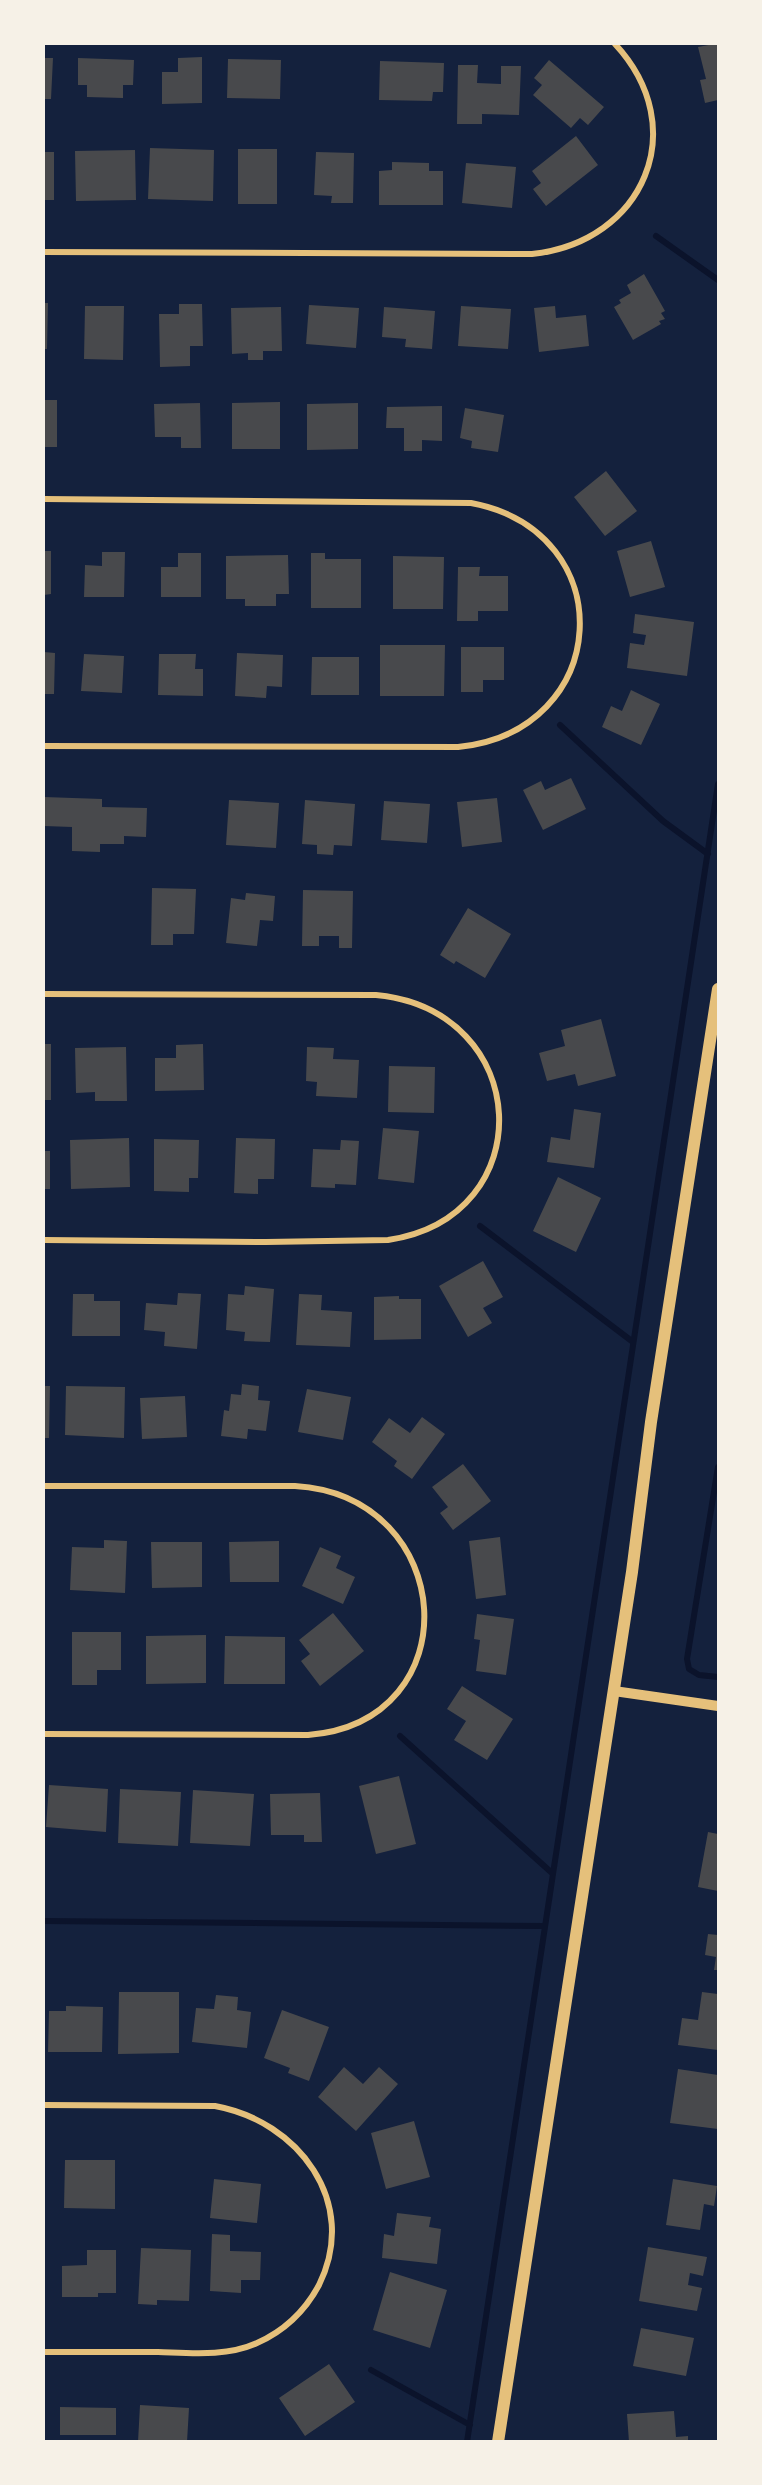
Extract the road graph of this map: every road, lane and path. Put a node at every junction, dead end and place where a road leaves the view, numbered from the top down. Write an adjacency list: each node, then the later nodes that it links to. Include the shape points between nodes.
1 (615, 44): 2 (street, via 634,66 647,93 653,150 640,186 624,210 603,230 570,247 532,254)
2 (44, 252)
3 (44, 499): 4 (street, via 471,502 490,506 525,522 554,548 573,582 580,619 575,658 558,693 515,732 478,745)
4 (44, 746)
5 (718, 989): 9 (main road)
6 (44, 994): 7 (street, via 376,995 416,1001 451,1021 478,1050 494,1086 499,1126 492,1160 465,1204 438,1226 405,1237 266,1242)
7 (44, 1240)
8 (44, 1486): 11 (street, via 295,1486 333,1492 368,1508 396,1534 415,1566 425,1620 418,1656 401,1688 379,1710 344,1729 308,1735)
9 (614, 1691): 10 (street); 14 (main road)
10 (718, 1706)
11 (44, 1734)
12 (44, 2105): 13 (street, via 214,2106 263,2122 290,2141 312,2167 327,2200 331,2239 322,2277 303,2310 273,2335 255,2344 217,2353)
13 (44, 2352)
14 (498, 2442)

